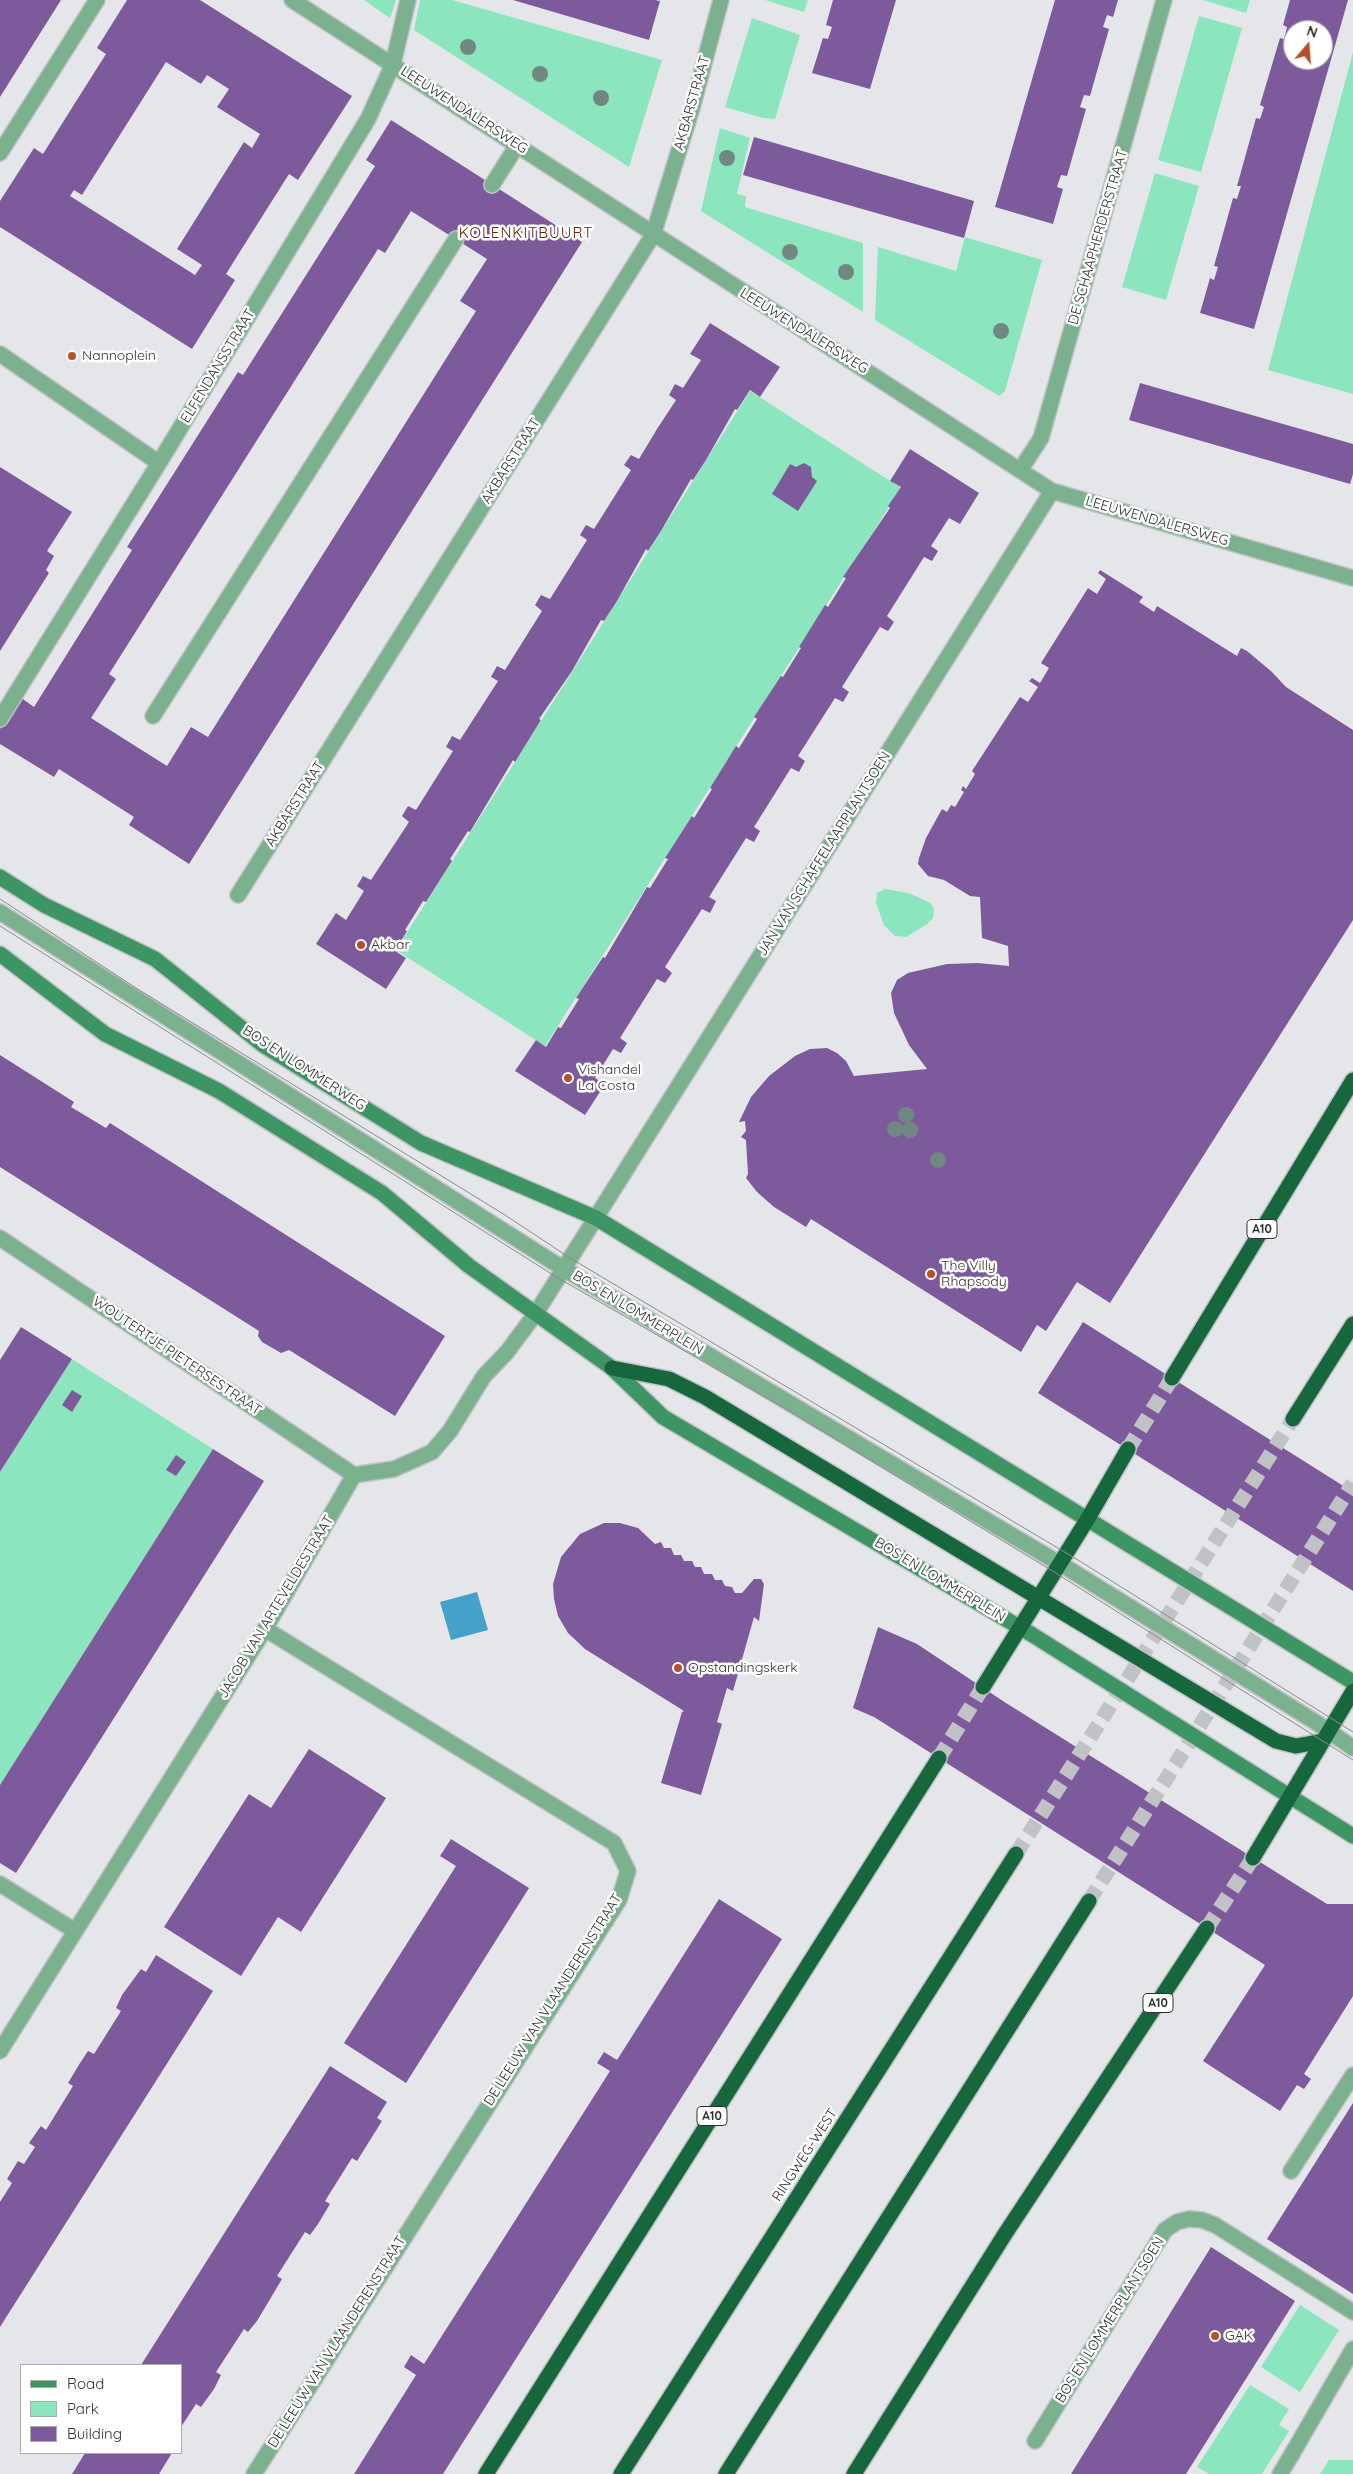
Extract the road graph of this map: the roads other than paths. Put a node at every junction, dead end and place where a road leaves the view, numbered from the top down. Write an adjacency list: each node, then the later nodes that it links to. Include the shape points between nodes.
1 (97, 0): 8 (street)
2 (292, 0): 6 (street, LEEUWENDALERSWEG)
3 (408, 0): 6 (street, ELFENDANSSTRAAT)
4 (721, 0): 10 (street, AKBARSTRAAT)
5 (1164, 0): 14 (street, DE SCHAAPHERDERSTRAAT, via 1041,438)
6 (393, 64): 7 (street, LEEUWENDALERSWEG); 13 (street, ELFENDANSSTRAAT, via 368,119)
7 (518, 144): 9 (street); 10 (street, LEEUWENDALERSWEG)
8 (0, 153)
9 (492, 185)
10 (653, 235): 14 (street, LEEUWENDALERSWEG); 20 (street, AKBARSTRAAT)
11 (456, 239): 17 (street)
12 (0, 354): 13 (street)
13 (159, 463): 18 (street, ELFENDANSSTRAAT)
14 (1021, 469): 15 (street, LEEUWENDALERSWEG)
15 (1052, 491): 16 (street, LEEUWENDALERSWEG); 24 (street, JAN VAN SCHAFFELAARPLANTSOEN)
16 (1353, 578)
17 (153, 716)
18 (0, 719)
19 (0, 876): 24 (main road, BOS EN LOMMERWEG, via 44,905 155,959 263,1044 421,1143)
20 (238, 895)
21 (0, 912): 26 (street)
22 (0, 954): 27 (main road, via 105,1034 219,1092 382,1193 469,1266)
23 (1353, 1080): 30 (highway, A10)
24 (596, 1218): 26 (street); 34 (main road)
25 (0, 1238): 33 (street, WOUTERTJE PIETERSESTRAAT)
26 (564, 1269): 27 (street); 35 (street, BOS EN LOMMERPLEIN)
27 (536, 1313): 29 (main road, BOS EN LOMMERPLEIN); 33 (street, via 484,1376 450,1431 432,1452 394,1469)
28 (1353, 1324): 31 (highway)
29 (612, 1368): 36 (highway, via 669,1379 705,1397); 37 (main road, BOS EN LOMMERPLEIN, via 663,1417)
30 (1172, 1378)
31 (1293, 1419)
32 (1128, 1449): 34 (highway)
33 (354, 1475): 38 (street, JACOB VAN ARTEVELDESTRAAT)
34 (1087, 1520): 35 (highway); 39 (main road)
35 (1059, 1563): 36 (highway); 42 (street, BOS EN LOMMERPLEIN)
36 (1038, 1599): 37 (highway); 42 (highway, via 1276,1741 1296,1746)
37 (1020, 1627): 40 (highway); 45 (main road, BOS EN LOMMERPLEIN)
38 (265, 1629): 52 (street, JACOB VAN ARTEVELDESTRAAT); 59 (street, DE LEEUW VAN VLAANDERENSTRAAT, via 614,1843 628,1871 619,1900)
39 (1353, 1682)
40 (983, 1687)
41 (1353, 1691): 42 (highway)
42 (1326, 1736): 43 (street, BOS EN LOMMERPLEIN); 45 (highway)
43 (1353, 1748)
44 (939, 1758): 60 (highway, A10)
45 (1290, 1795): 46 (main road, BOS EN LOMMERPLEIN); 48 (highway)
46 (1353, 1836)
47 (1016, 1854): 61 (highway, RINGWEG-WEST)
48 (1253, 1858)
49 (0, 1884): 52 (street)
50 (1089, 1901): 62 (highway)
51 (1207, 1928): 63 (highway, A10, via 1005,2234)
52 (75, 1931): 53 (street, JACOB VAN ARTEVELDESTRAAT)
53 (0, 2051)
54 (1353, 2075): 55 (street)
55 (1291, 2171)
56 (1353, 2312): 58 (street, BOS EN LOMMERPLANTSOEN, via 1215,2224 1189,2219 1176,2222 1165,2230)
57 (1353, 2349): 64 (street)
58 (1035, 2441)
59 (254, 2474)
60 (486, 2474)
61 (621, 2474)
62 (726, 2474)
63 (854, 2474)
64 (1280, 2474)

